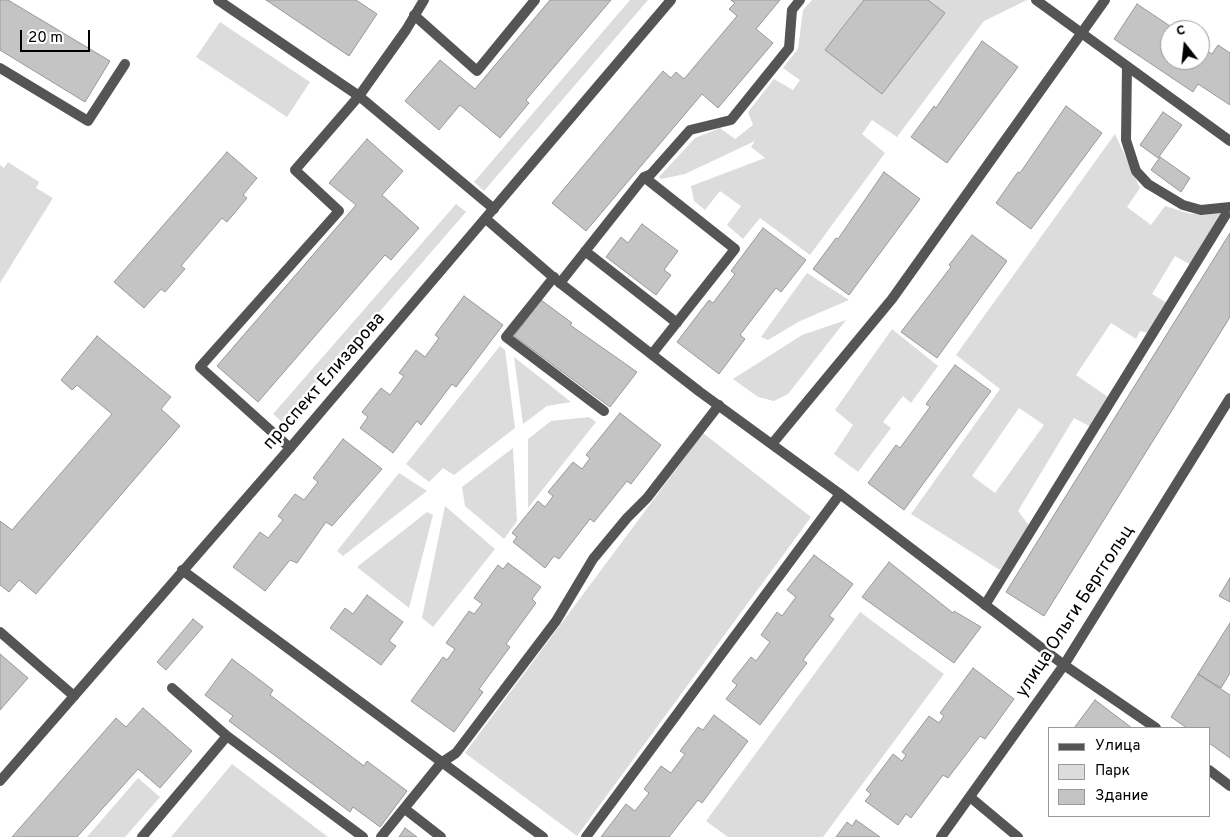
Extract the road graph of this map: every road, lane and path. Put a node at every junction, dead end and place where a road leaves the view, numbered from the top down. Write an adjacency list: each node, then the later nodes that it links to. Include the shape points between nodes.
1 (218, 0): 13 (street)
2 (535, 0): 8 (street, via 477,71)
3 (671, 0): 17 (street, проспект Елизарова)
4 (800, 0): 15 (street, via 792,10 789,48 731,120 690,130)
5 (1036, 0): 9 (street)
6 (1105, 0): 9 (street)
7 (420, 1): 8 (street)
8 (414, 15): 13 (street)
9 (1082, 32): 11 (street); 26 (street, via 892,299)
10 (125, 64): 12 (street, via 88,121)
11 (1127, 66): 14 (street); 16 (street, via 1126,140 1136,171 1148,184 1182,205 1201,210)
12 (0, 68)
13 (359, 96): 17 (street); 27 (street, via 294,170 339,211 200,367)
14 (1230, 141)
15 (644, 177): 19 (street); 21 (street, via 736,249)
16 (1230, 207): 30 (street)
17 (494, 209): 18 (street, проспект Елизарова)
18 (486, 218): 20 (street); 27 (street, проспект Елизарова)
19 (585, 251): 20 (street); 21 (street)
20 (557, 280): 22 (street); 25 (street, via 506,337)
21 (677, 323): 22 (street)
22 (652, 354): 24 (street)
23 (1230, 398): 32 (street, улица Ольги Берггольц)
24 (719, 405): 26 (street); 37 (street, via 647,498 593,559 556,621 456,752)
25 (604, 411)
26 (772, 444): 28 (street)
27 (290, 448): 29 (street, проспект Елизарова)
28 (840, 494): 30 (street); 48 (street)
29 (182, 570): 34 (street, проспект Елизарова); 37 (street)
30 (985, 605): 32 (street)
31 (0, 632): 34 (street)
32 (1064, 666): 35 (street); 41 (street, улица Ольги Берггольц)
33 (172, 688): 36 (street)
34 (74, 696): 39 (street, проспект Елизарова)
35 (1155, 727)
36 (227, 736): 43 (street); 44 (street)
37 (442, 762): 42 (street); 47 (street)
38 (1210, 771): 40 (street)
39 (0, 781)
40 (1230, 786)
41 (970, 797): 49 (street, улица Ольги Берггольц); 50 (street)
42 (405, 809): 45 (street); 46 (street)
43 (142, 837)
44 (363, 837)
45 (382, 837)
46 (441, 837)
47 (543, 837)
48 (586, 837)
49 (941, 837)
50 (1018, 837)

